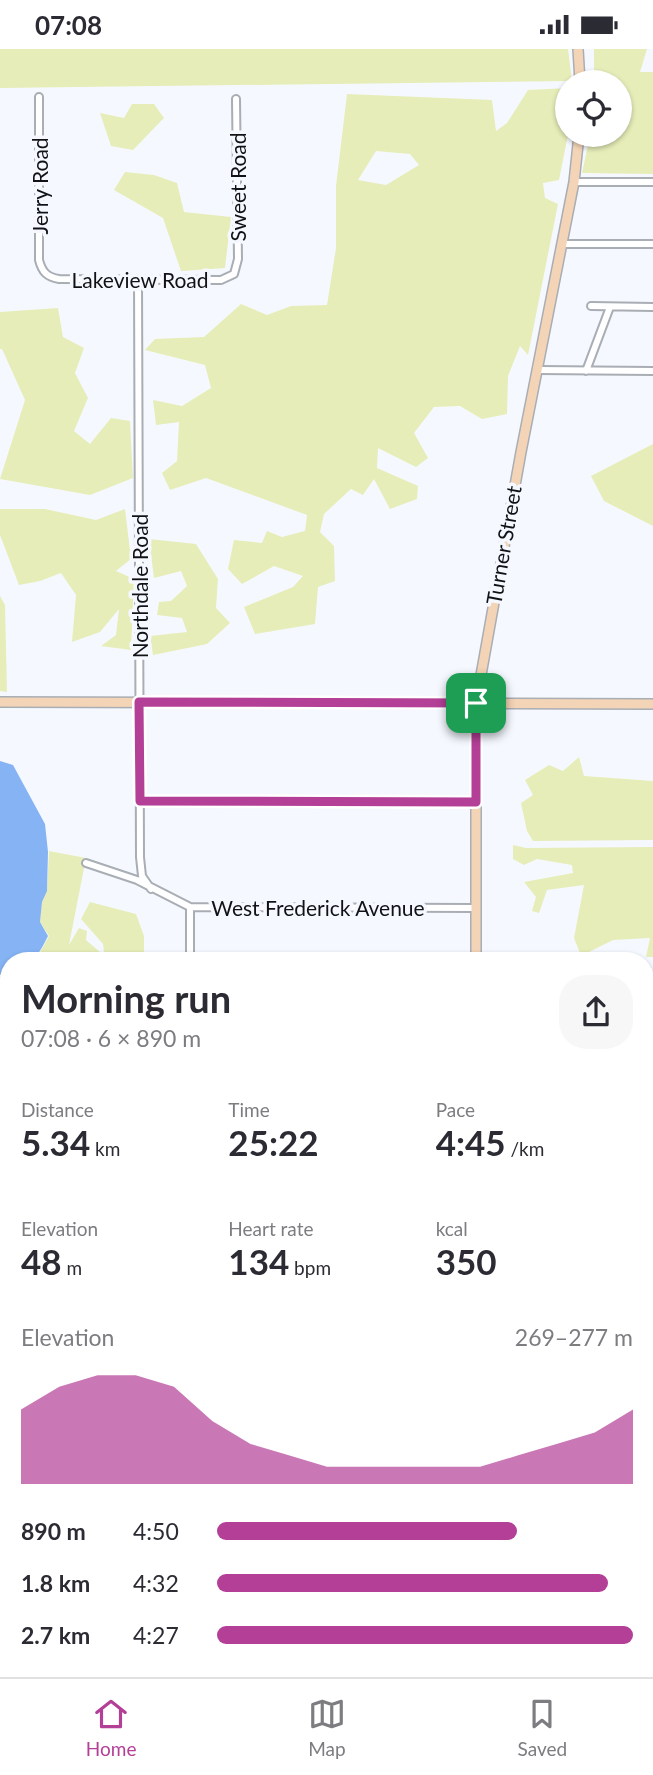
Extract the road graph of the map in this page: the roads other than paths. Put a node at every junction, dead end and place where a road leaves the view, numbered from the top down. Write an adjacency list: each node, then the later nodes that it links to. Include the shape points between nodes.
1 (578, 49): 2 (street)
2 (579, 70)
3 (39, 97): 10 (street, Jerry Road, via 39,260)
4 (236, 99): 11 (street, Sweet Road)
5 (578, 147): 6 (street, Turner Street)
6 (574, 182): 7 (street); 8 (street, Turner Street)
7 (653, 182)
8 (562, 244): 9 (street); 16 (street, Turner Street)
9 (653, 244)
10 (45, 274): 12 (street, Lakeview Road, via 59,279)
11 (234, 274): 12 (street, Lakeview Road, via 221,279)
12 (138, 279): 20 (street, Northdale Road)
13 (591, 306): 14 (street)
14 (610, 307): 15 (street); 17 (street)
15 (653, 307)
16 (538, 370): 17 (street); 21 (street, Turner Street)
17 (586, 371): 18 (street)
18 (653, 371)
19 (0, 702): 20 (street)
20 (139, 702): 21 (street); 23 (street, Northdale Road)
21 (476, 703): 22 (street); 24 (street, Turner Street)
22 (653, 704)
23 (140, 801): 24 (street); 26 (street, Northdale Road, via 140,867)
24 (476, 802): 28 (street, Turner Street)
25 (86, 863): 26 (street, West Frederick Avenue)
26 (152, 889): 27 (street, West Frederick Avenue)
27 (190, 907): 28 (street, West Frederick Avenue); 29 (street)
28 (476, 908): 30 (street, Turner Street)
29 (190, 952)
30 (476, 952)

